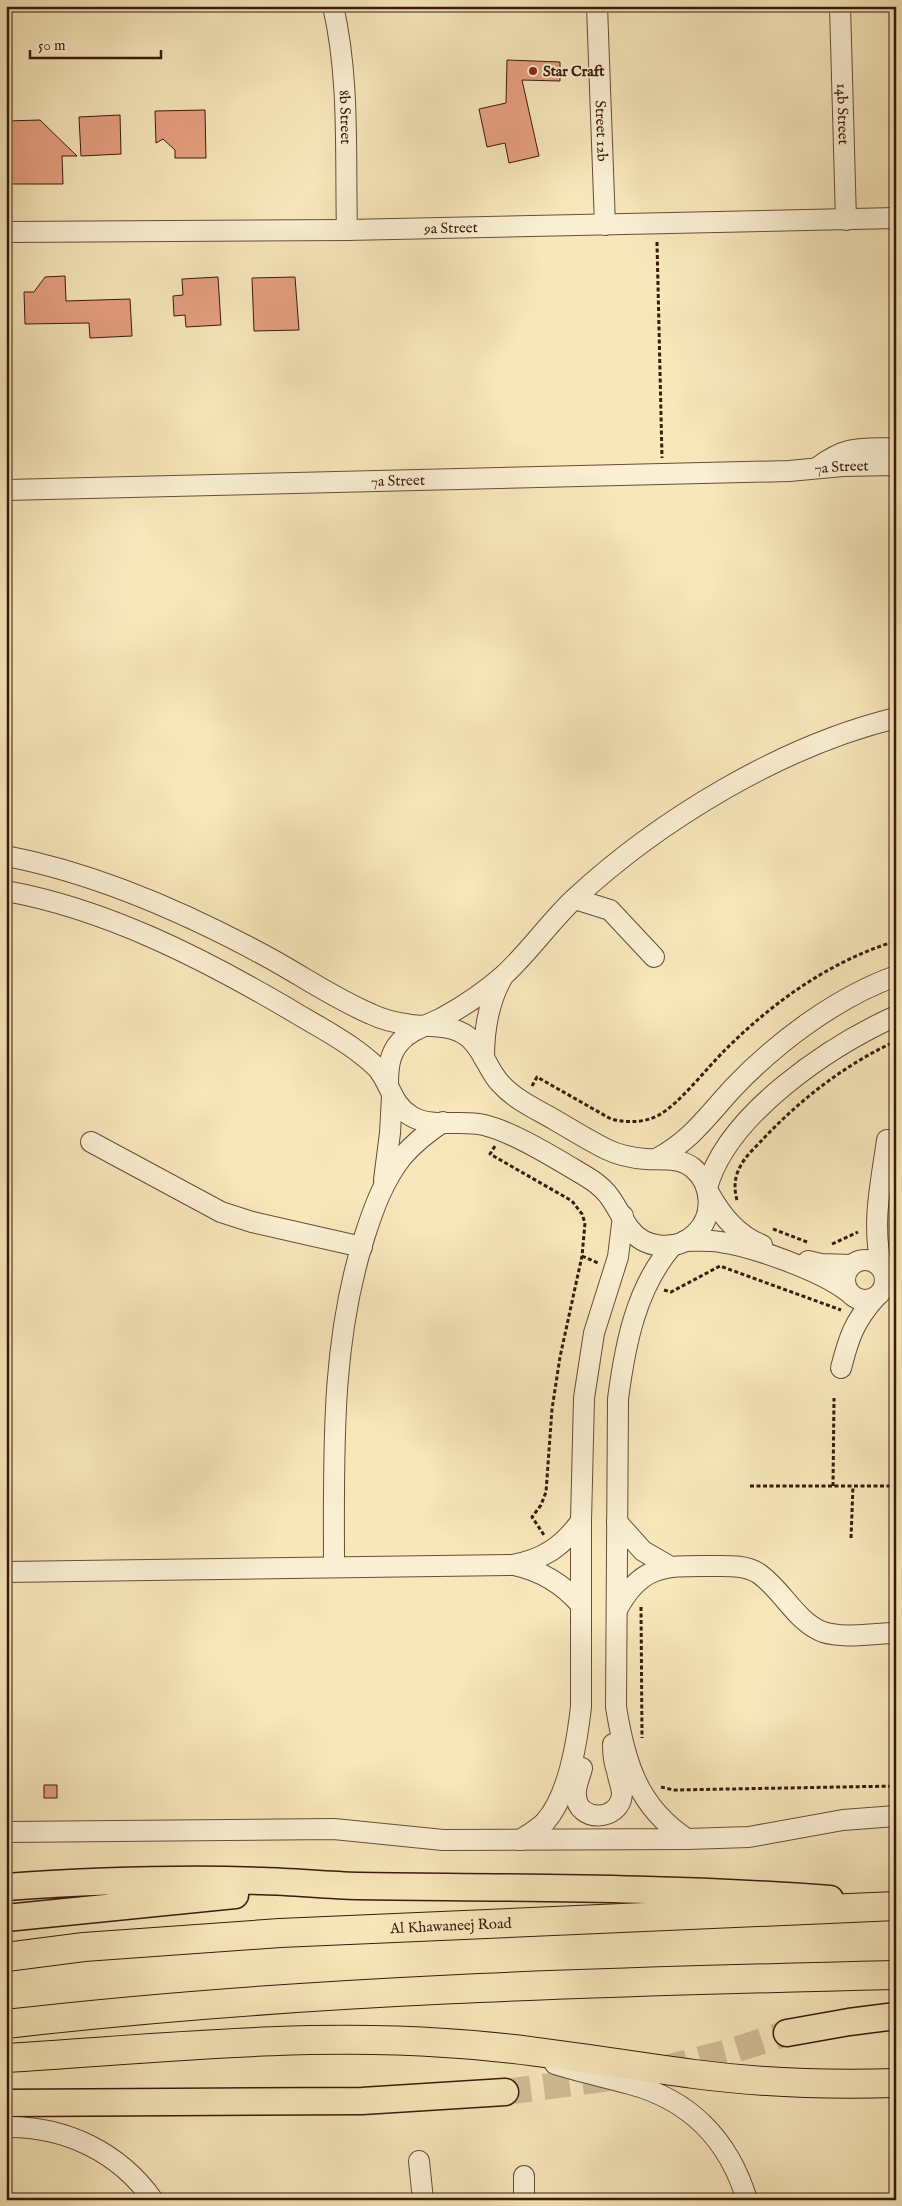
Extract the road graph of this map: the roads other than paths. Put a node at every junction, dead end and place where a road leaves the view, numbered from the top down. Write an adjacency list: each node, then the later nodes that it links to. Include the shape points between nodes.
1 (333, 6): 7 (street, 8b Street, via 342,62)
2 (597, 6): 6 (street, Street 12b)
3 (840, 6): 5 (street, 14b Street)
4 (896, 218): 5 (street, 9a Street)
5 (846, 220): 6 (street, 9a Street)
6 (605, 225): 7 (street, 9a Street)
7 (347, 230): 8 (street, 9a Street)
8 (6, 232)
9 (896, 448): 11 (street, via 845,451)
10 (896, 465): 11 (street, 7a Street)
11 (816, 469): 12 (street, 7a Street)
12 (789, 471): 13 (street, 7a Street); 14 (street, 7a Street)
13 (896, 477)
14 (6, 490)
15 (896, 718): 18 (street, via 832,739 721,791 669,823)
16 (6, 856): 23 (street, via 62,870 153,902 236,940 372,1015)
17 (6, 890): 25 (street, via 140,932 250,986 351,1047 378,1069)
18 (574, 899): 19 (street, via 610,910); 20 (street)
19 (654, 957)
20 (505, 974): 23 (street, via 458,1008); 24 (street, via 490,1006)
21 (896, 976): 29 (street, via 845,1000 801,1029 760,1062 685,1141)
22 (896, 1016): 31 (street, via 833,1049 764,1104 724,1148 711,1174)
23 (425, 1026): 24 (street, via 454,1029 466,1036); 25 (street, via 411,1032 396,1048 388,1070)
24 (484, 1058): 29 (street, via 500,1083 530,1106 610,1151 632,1158)
25 (390, 1090): 26 (street, via 401,1109 413,1118); 30 (street, via 390,1133)
26 (443, 1122): 30 (street, via 402,1157); 32 (street, via 474,1122 505,1131 598,1185)
27 (887, 1140): 33 (street)
28 (91, 1142): 35 (street, via 221,1212)
29 (656, 1159): 31 (street, via 681,1161 701,1177)
30 (383, 1186): 35 (street)
31 (708, 1190): 34 (street, via 709,1204 702,1226); 36 (street, via 721,1214 730,1222 757,1243)
32 (623, 1216): 34 (street, via 629,1227 648,1243 661,1246); 43 (street, via 621,1244 588,1366 583,1415)
33 (873, 1229): 37 (street); 38 (street)
34 (679, 1243): 36 (street, via 721,1242); 44 (street, via 658,1263 647,1283 628,1340 618,1399)
35 (362, 1247): 47 (street, via 344,1322 335,1398)
36 (783, 1256): 37 (street, via 821,1264); 39 (street)
37 (852, 1264): 38 (street, via 866,1260 878,1264); 39 (street, via 844,1277)
38 (887, 1274): 40 (street)
39 (847, 1291): 40 (street, via 860,1300 868,1301); 41 (street)
40 (883, 1295): 41 (street, via 861,1316)
41 (850, 1335): 42 (street)
42 (841, 1368)
43 (581, 1521): 45 (street, via 554,1550 534,1560); 49 (street)
44 (618, 1522): 46 (street, via 643,1551); 50 (street)
45 (512, 1565): 47 (street); 49 (street, via 554,1580)
46 (669, 1566): 50 (street, via 641,1578); 51 (street, via 750,1569 766,1580 808,1623 823,1631 839,1634)
47 (334, 1567): 48 (street)
48 (6, 1572)
49 (581, 1605): 52 (street)
50 (617, 1610): 53 (street)
51 (896, 1633)
52 (581, 1707): 53 (street, via 585,1739 576,1797 586,1813 596,1816 614,1811 622,1793 614,1753); 57 (street, via 576,1744 560,1796 545,1822)
53 (616, 1707): 56 (street, via 624,1749 640,1789 665,1823)
54 (896, 1816): 56 (street, via 843,1820 749,1837)
55 (6, 1832): 57 (street, via 334,1828 443,1840)
56 (687, 1839): 57 (street)
57 (520, 1840)
58 (355, 1886): 59 (main road, via 171,1880); 60 (main road, via 582,1889 809,1897); 61 (main road, via 160,1901)
59 (6, 1887)
60 (896, 1905): 62 (highway, Al Khawaneej Road, via 280,1933 84,1947)
61 (6, 1918)
62 (6, 1957)
63 (896, 1975): 65 (highway, via 433,1989 84,2015)
64 (896, 2016): 66 (main road)
65 (6, 2024)
66 (787, 2033)
67 (516, 2049): 68 (highway, via 444,2042 300,2041); 69 (highway, via 756,2080); 78 (street, via 665,2096 696,2117 722,2144 740,2176)
68 (6, 2058)
69 (896, 2083)
70 (505, 2092): 71 (main road, via 362,2101)
71 (6, 2103)
72 (6, 2127): 75 (street, via 42,2128 92,2145 134,2176)
73 (419, 2161): 76 (street)
74 (524, 2176): 77 (street)
75 (153, 2200)
76 (423, 2200)
77 (524, 2200)
78 (747, 2200)

